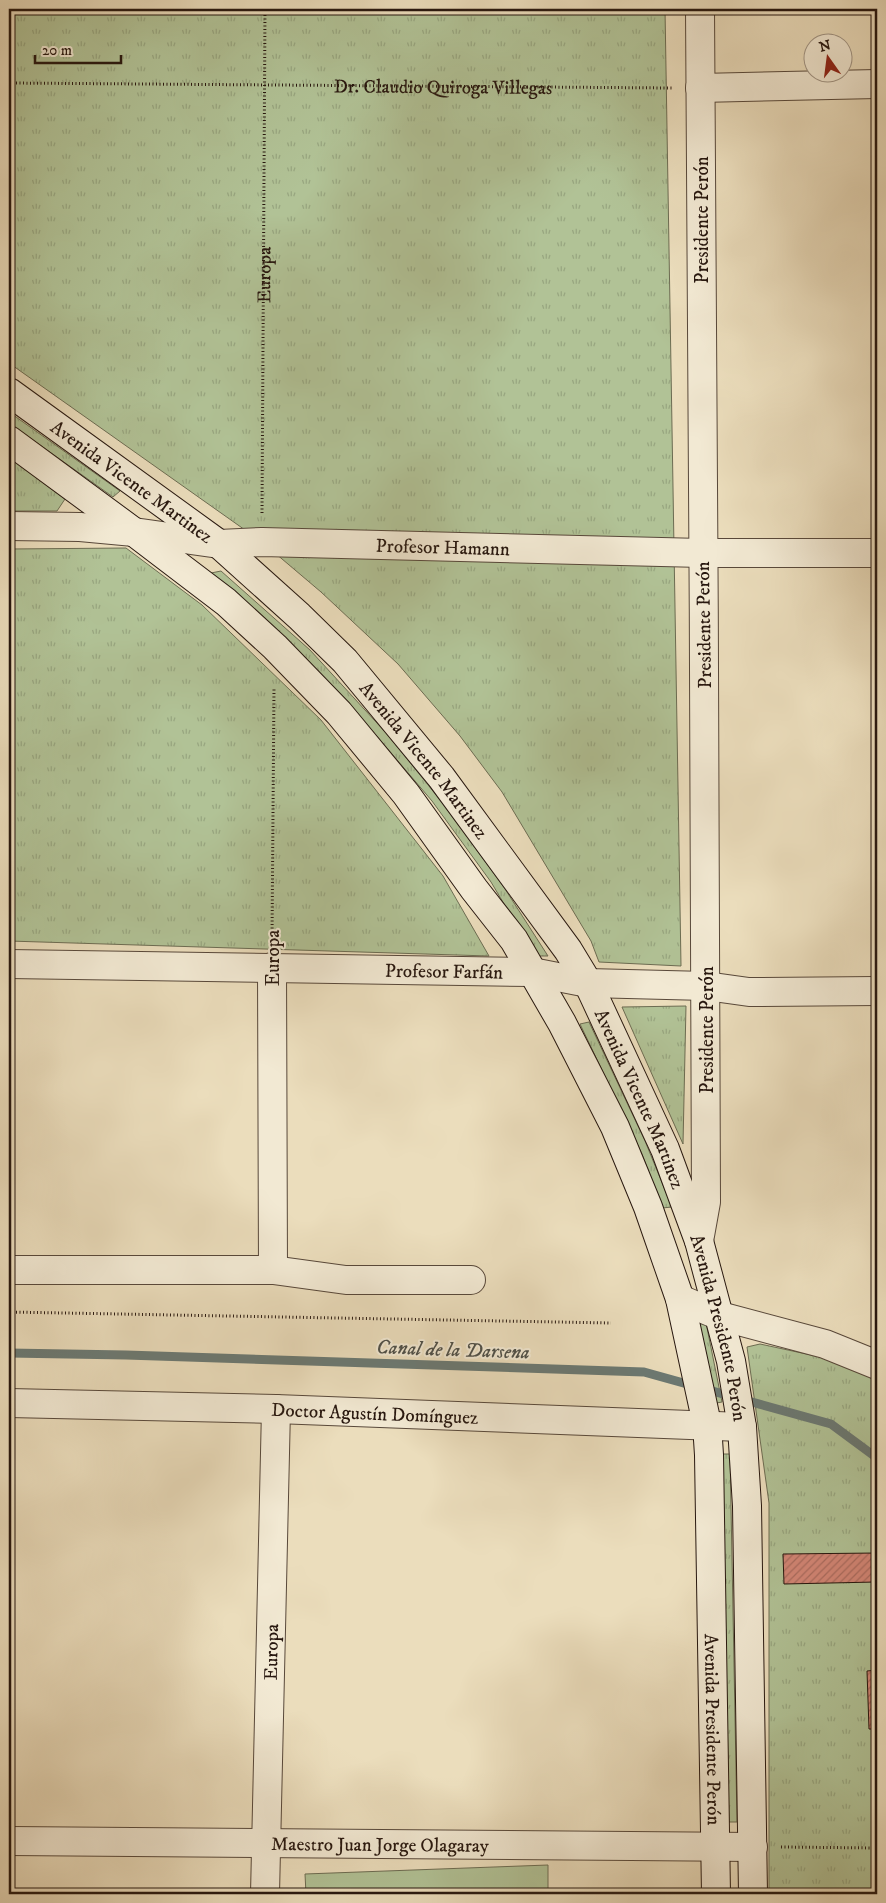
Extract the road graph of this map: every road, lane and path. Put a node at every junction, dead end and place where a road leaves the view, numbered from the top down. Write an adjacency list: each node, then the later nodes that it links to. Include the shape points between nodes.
1 (265, 9): 5 (path, Europa)
2 (700, 9): 6 (street, Presidente Perón)
3 (9, 83): 5 (path, Dr. Claudio Quiroga Villegas)
4 (877, 84): 6 (street)
5 (265, 85): 6 (path, Dr. Claudio Quiroga Villegas); 11 (path, Europa)
6 (700, 88): 13 (street, Presidente Perón)
7 (9, 392): 12 (street, Avenida Vicente Martinez)
8 (9, 440): 10 (street, Avenida Vicente Martinez)
9 (9, 526): 10 (street, Profesor Hamann, via 80,526)
10 (134, 532): 12 (street, Profesor Hamann); 15 (street, Avenida Vicente Martinez, via 226,602)
11 (262, 542): 12 (street, Profesor Hamann); 13 (street, Profesor Hamann)
12 (219, 544): 19 (street, Avenida Vicente Martinez, via 299,616 377,698 442,777 568,950)
13 (702, 553): 14 (street, Profesor Hamann); 20 (street, Presidente Perón)
14 (877, 553)
15 (274, 647): 17 (path, Europa); 18 (street, Avenida Vicente Martinez, via 339,713 406,794 514,940)
16 (9, 964): 17 (street, Profesor Farfán)
17 (272, 967): 18 (street, Profesor Farfán); 24 (street, Europa)
18 (532, 972): 19 (street, Profesor Farfán); 26 (street, Avenida Vicente Martinez, via 615,1127 648,1207)
19 (588, 983): 20 (street, Profesor Farfán); 22 (street, Avenida Vicente Martinez, via 665,1149)
20 (706, 986): 21 (street, Profesor Farfán, via 749,992); 22 (street, Presidente Perón, via 706,1202)
21 (877, 991)
22 (699, 1241): 26 (street, Avenida Presidente Perón); 28 (street, Avenida Presidente Perón)
23 (9, 1270): 24 (street)
24 (273, 1270): 25 (street, via 346,1280)
25 (471, 1280)
26 (680, 1299): 28 (street); 33 (street, Avenida Presidente Perón)
27 (9, 1312): 29 (path)
28 (720, 1316): 30 (street, via 825,1344); 34 (street, Avenida Presidente Perón)
29 (611, 1323)
30 (877, 1365)
31 (9, 1403): 32 (street, Doctor Agustín Domínguez)
32 (276, 1409): 33 (street, Doctor Agustín Domínguez); 36 (street, Europa)
33 (707, 1424): 34 (street, Doctor Agustín Domínguez); 37 (street, Avenida Presidente Perón)
34 (742, 1427): 38 (street, Avenida Presidente Perón, via 747,1516)
35 (9, 1841): 36 (street, Maestro Juan Jorge Olagaray)
36 (265, 1843): 37 (street, Maestro Juan Jorge Olagaray); 40 (street, Europa)
37 (716, 1846): 38 (street, Maestro Juan Jorge Olagaray); 41 (street, Avenida Presidente Perón)
38 (753, 1847): 39 (path); 42 (street, Avenida Presidente Perón)
39 (877, 1848)
40 (265, 1894)
41 (716, 1894)
42 (753, 1894)

